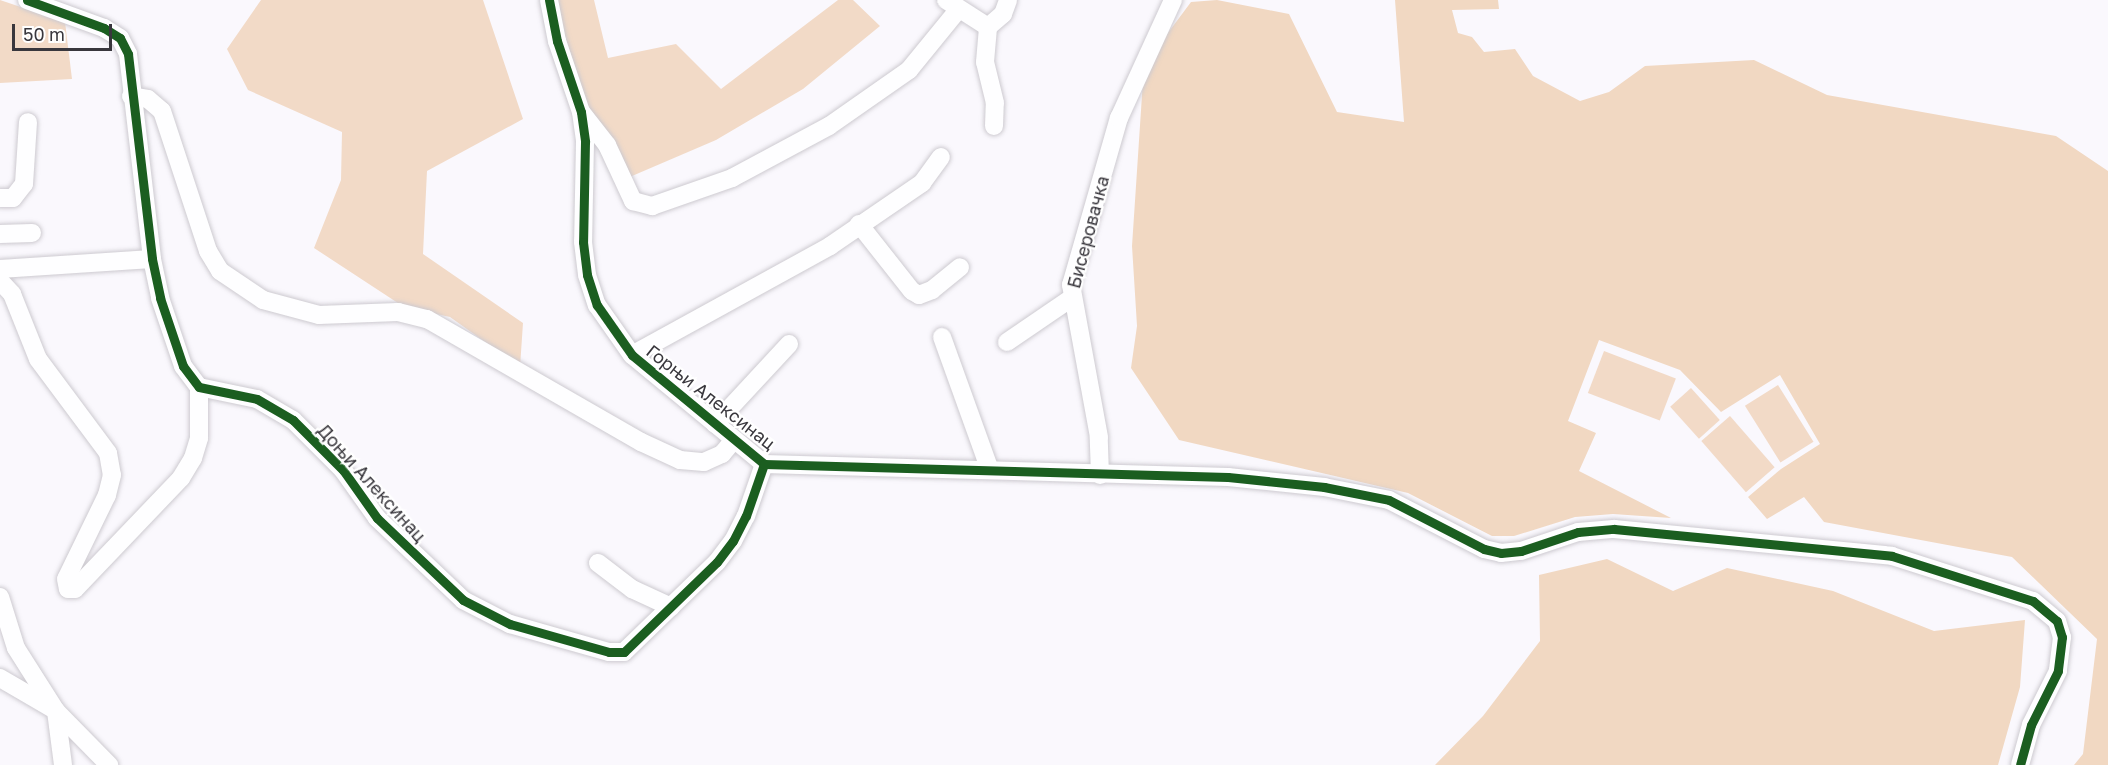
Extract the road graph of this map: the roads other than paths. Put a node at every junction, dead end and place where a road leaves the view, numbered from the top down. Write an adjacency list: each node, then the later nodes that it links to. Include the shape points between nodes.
1 (549, 0): 8 (street, Горњи Алексинац, via 557,41)
2 (1008, 0): 6 (street, via 1003,14)
3 (1173, 0): 20 (street, Бисеровачка, via 1119,118)
4 (31, 1): 7 (street, via 104,28 120,38 128,54)
5 (952, 5): 6 (street); 8 (street, via 909,70 829,126 732,178 652,206 633,201 607,145)
6 (988, 27): 10 (street, via 985,62 995,103)
7 (131, 96): 16 (street); 27 (street, Горњи Алексинац, via 148,99 162,111 208,251 220,271 263,300 319,315 398,312 427,319 641,442 680,460 704,462 722,454)
8 (581, 112): 24 (street, Горњи Алексинац, via 587,275 597,305)
9 (28, 122): 12 (street, via 24,184 13,198)
10 (994, 126)
11 (941, 157): 13 (street, via 922,183)
12 (0, 198)
13 (859, 224): 17 (street, via 919,295 933,290); 24 (street, via 830,246)
14 (32, 233): 15 (street)
15 (0, 234)
16 (152, 259): 18 (street); 25 (street, via 160,298 183,366)
17 (960, 267)
18 (0, 269)
19 (0, 281): 25 (street, via 12,294 38,359 108,453 112,475 106,495 66,586 75,589 181,478 194,458 199,438)
20 (1070, 299): 22 (street); 30 (street, Бисеровачка, via 1099,437)
21 (942, 337): 29 (street)
22 (1007, 342)
23 (789, 344): 26 (street, Горњи Алексинац)
24 (632, 355): 26 (street, Горњи Алексинац)
25 (200, 387): 33 (street, Доњи Алексинац, via 256,399 293,420 343,470 377,518 462,600 510,624 609,652 624,652)
26 (715, 424): 27 (street, Горњи Алексинац)
27 (733, 441): 28 (street, Горњи Алексинац)
28 (764, 464): 29 (street, Горњи Алексинац); 33 (street, via 734,541)
29 (990, 470): 30 (street, Горњи Алексинац)
30 (1100, 475): 40 (street, Горњи Алексинац, via 1228,477 1324,487 1389,500 1484,549 1501,553 1521,551 1578,532 1614,529 1876,554 1956,576 2033,601 2057,621 2062,637 2058,670 2031,725)
31 (598, 563): 33 (street, via 632,589)
32 (0, 597): 35 (street)
33 (670, 607)
34 (0, 622): 35 (street)
35 (16, 648): 37 (street)
36 (0, 678): 37 (street)
37 (56, 711): 38 (street); 39 (street)
38 (63, 765)
39 (110, 765)
40 (2020, 765)

